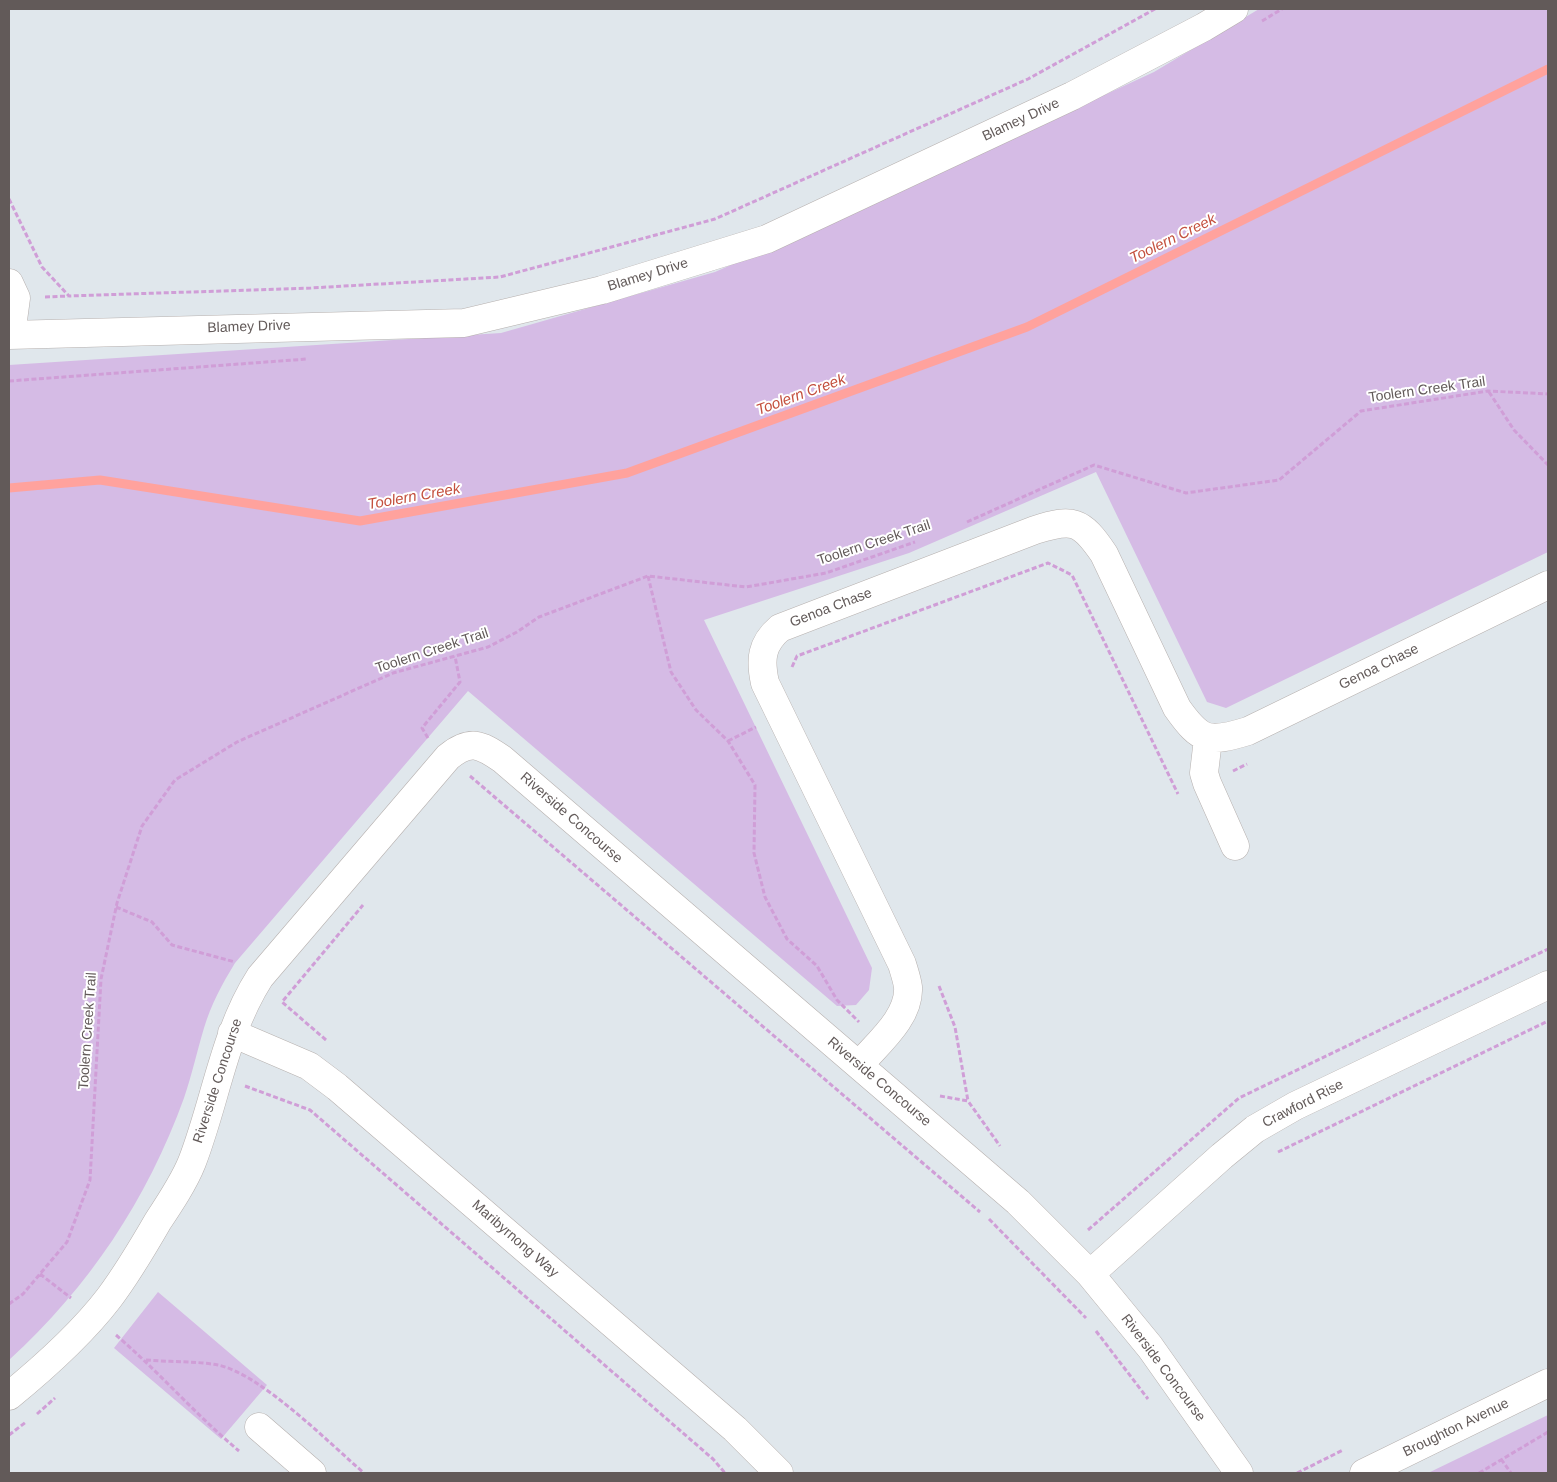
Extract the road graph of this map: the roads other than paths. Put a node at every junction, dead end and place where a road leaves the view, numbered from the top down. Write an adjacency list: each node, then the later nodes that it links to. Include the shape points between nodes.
1 (1234, 9): 3 (street, Blamey Drive, via 1072,96 767,238 602,290 464,323)
2 (9, 283): 3 (street, via 16,298)
3 (10, 335)
4 (1548, 585): 5 (street, Genoa Chase, via 1248,731)
5 (1208, 739): 6 (street, via 1204,773); 9 (street, Genoa Chase, via 1190,726 1177,708 1104,554 1080,526 1069,522 1035,530 805,618 771,635 763,648 761,665 765,683 902,964 908,986 907,1002 896,1023)
6 (1236, 846)
7 (1548, 985): 10 (street, Crawford Rise, via 1295,1106 1255,1129)
8 (232, 1033): 9 (street, Riverside Concourse, via 245,1000 260,978 448,757 473,744 502,759); 12 (street, Riverside Concourse, via 191,1164 130,1268 93,1316); 15 (street, Maribyrnong Way, via 308,1066 337,1087 735,1429)
9 (860, 1064): 10 (street, Riverside Concourse, via 1018,1202)
10 (1090, 1274): 16 (street, Riverside Concourse, via 1150,1347)
11 (1548, 1383): 17 (street, Broughton Avenue)
12 (9, 1396)
13 (259, 1427): 14 (street)
14 (312, 1473)
15 (779, 1473)
16 (1239, 1473)
17 (1364, 1473)

